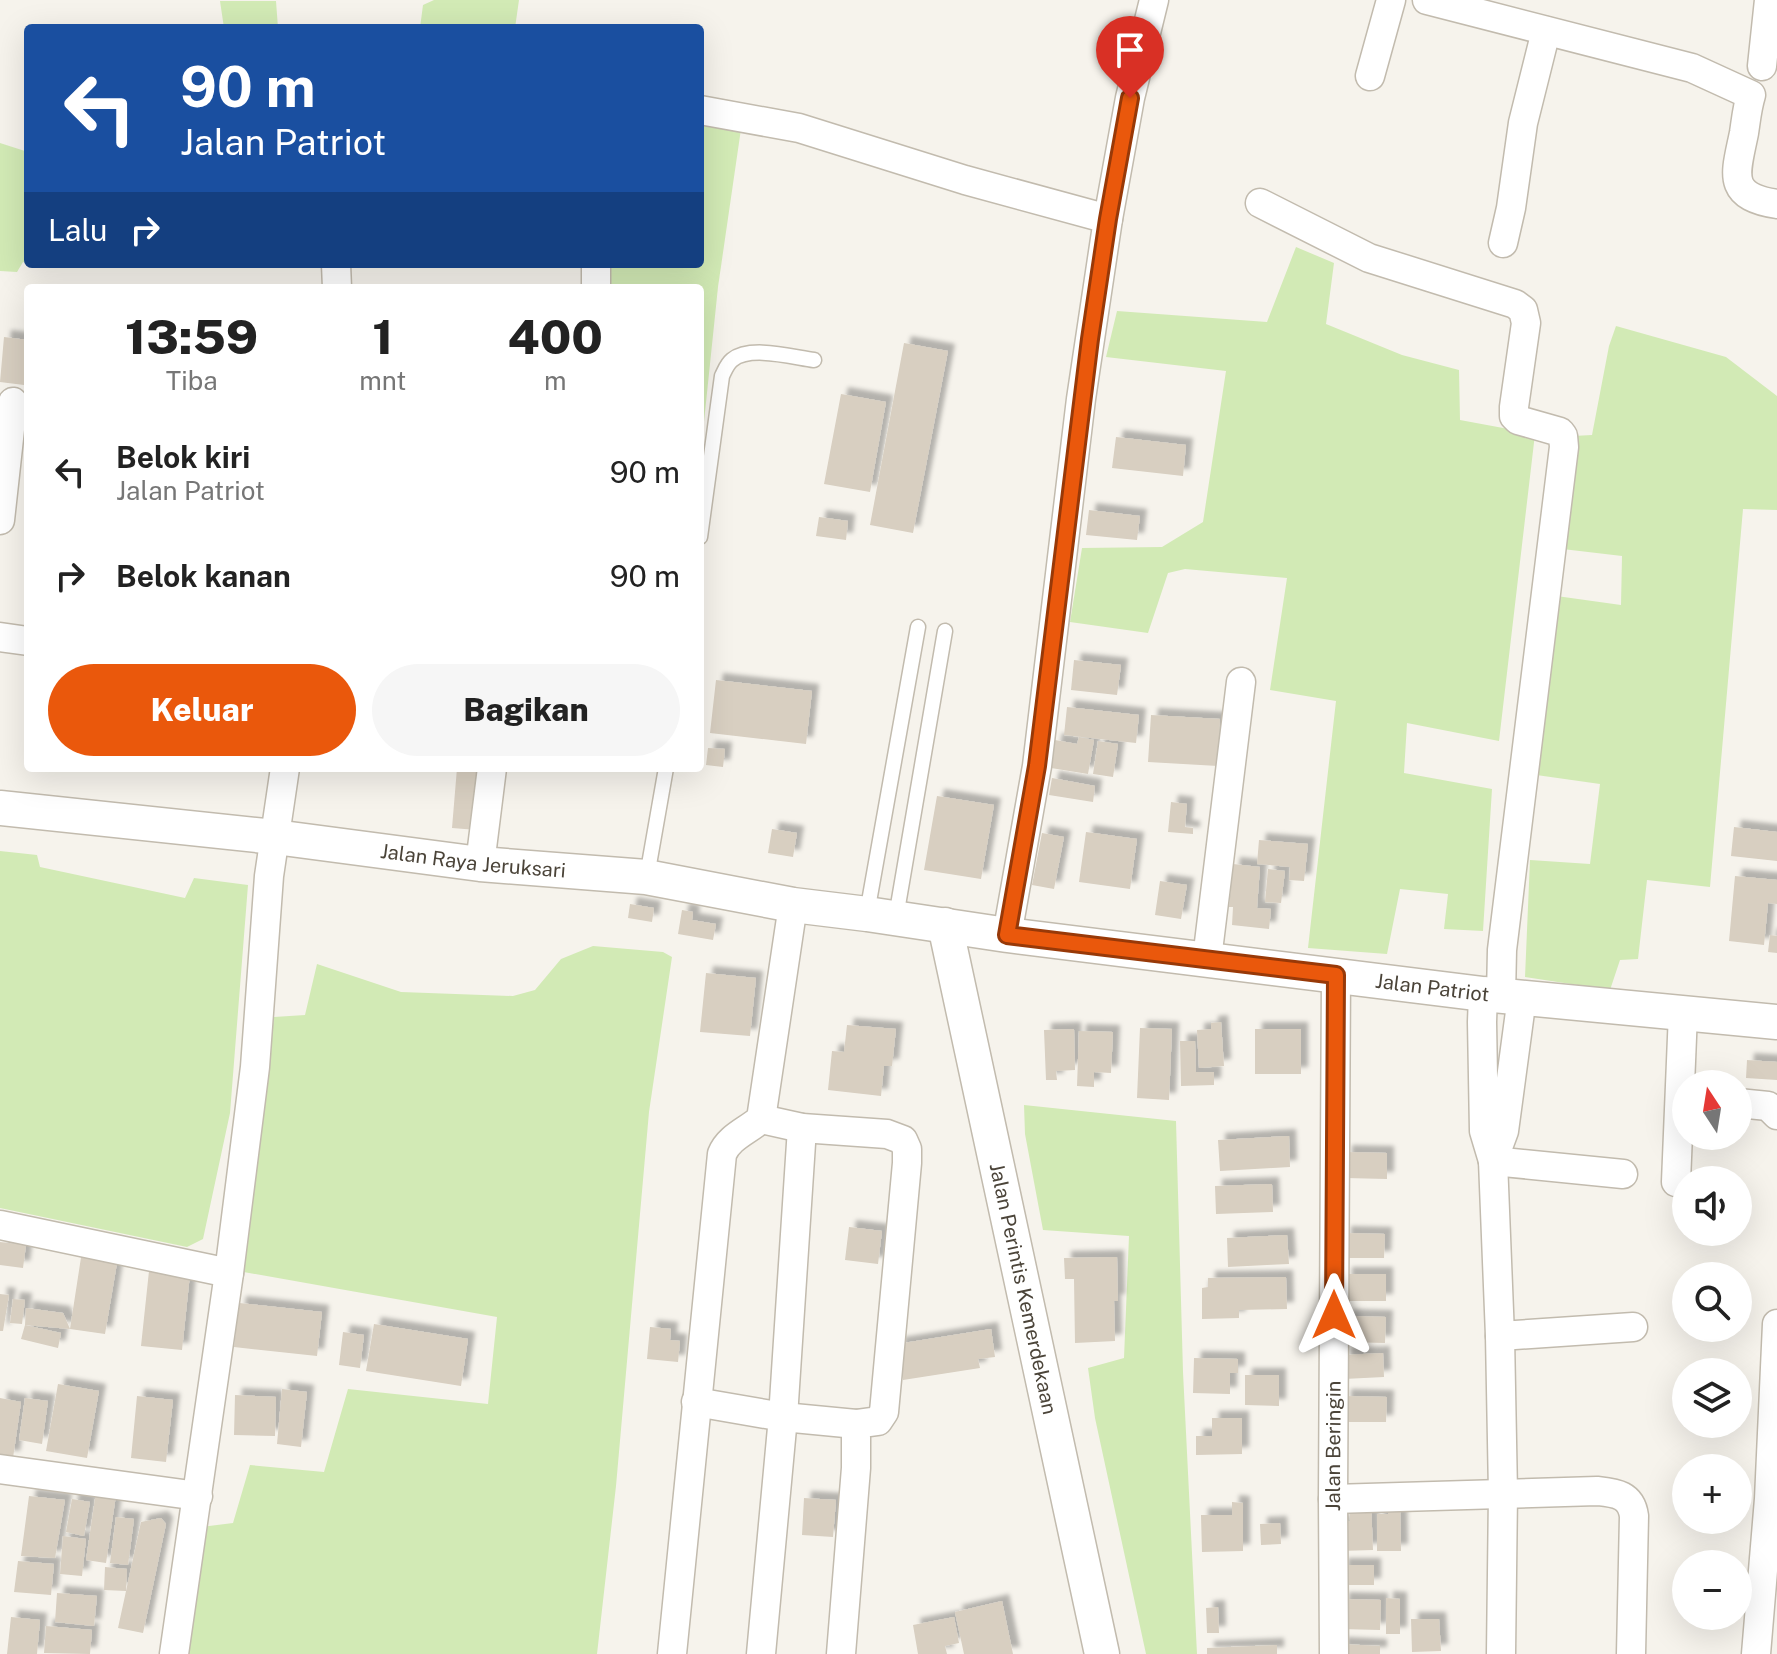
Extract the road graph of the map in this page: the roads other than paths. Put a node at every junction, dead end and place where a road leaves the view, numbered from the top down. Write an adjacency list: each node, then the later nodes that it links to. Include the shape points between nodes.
1 (1154, 0): 12 (street)
2 (1391, 0): 7 (street)
3 (1427, 0): 5 (street)
4 (1769, 0): 6 (street)
5 (1546, 31): 8 (street, via 1692,68); 13 (street, via 1523,123)
6 (1770, 68): 8 (street)
7 (1370, 76)
8 (1751, 95): 11 (street, via 1736,179 1743,192)
9 (704, 111): 12 (street, via 799,128)
10 (1260, 203): 36 (street, via 1369,258 1515,304 1526,323 1514,416 1563,436)
11 (1777, 204)
12 (1108, 219): 33 (street, via 1037,766)
13 (1503, 243)
14 (814, 360): 16 (lane, via 761,352 729,361 722,376)
15 (14, 402): 17 (street)
16 (704, 508)
17 (0, 520)
18 (918, 627): 31 (lane)
19 (945, 631): 31 (lane)
20 (0, 637): 21 (street)
21 (24, 640)
22 (1241, 682): 34 (street)
23 (284, 772): 27 (street)
24 (492, 772): 28 (street)
25 (665, 772): 29 (lane)
26 (0, 808): 27 (street, Jalan Raya Jeruksari)
27 (272, 854): 28 (street, Jalan Raya Jeruksari); 47 (street, via 255,1067)
28 (480, 864): 29 (street, Jalan Raya Jeruksari)
29 (646, 877): 30 (street, Jalan Raya Jeruksari)
30 (793, 905): 31 (street, Jalan Raya Jeruksari); 42 (street)
31 (881, 916): 32 (street, Jalan Raya Jeruksari)
32 (945, 925): 33 (street, Jalan Patriot); 62 (street, Jalan Perintis Kemerdekaan)
33 (1007, 935): 34 (street, Jalan Patriot)
34 (1207, 959): 35 (street, Jalan Patriot)
35 (1336, 986): 36 (street, Jalan Patriot); 57 (street, Jalan Beringin)
36 (1501, 996): 37 (street, Jalan Patriot); 44 (street, via 1484,1131)
37 (1683, 1021): 38 (street, Jalan Patriot); 39 (street)
38 (1777, 1022)
39 (1683, 1070)
40 (1752, 1104): 41 (street, via 1768,1106)
41 (1777, 1115)
42 (761, 1119): 43 (street); 51 (street, via 733,1138 722,1154)
43 (802, 1128): 52 (street); 53 (street, via 887,1134 903,1140 907,1149 884,1412 878,1421)
44 (1493, 1161): 45 (street); 50 (street)
45 (1623, 1174)
46 (0, 1225): 47 (street)
47 (229, 1273): 56 (street)
48 (1777, 1324): 66 (street)
49 (1633, 1327): 50 (street)
50 (1500, 1336): 55 (street)
51 (696, 1402): 52 (street); 59 (street)
52 (783, 1417): 53 (street); 60 (street)
53 (856, 1424): 61 (street)
54 (0, 1469): 56 (street)
55 (1503, 1493): 57 (street); 64 (street); 65 (street, via 1597,1491 1626,1498 1634,1516)
56 (198, 1496): 58 (street)
57 (1333, 1499): 63 (street, Jalan Beringin)
58 (174, 1654)
59 (672, 1654)
60 (761, 1654)
61 (841, 1654)
62 (1102, 1654)
63 (1334, 1654)
64 (1501, 1654)
65 (1631, 1654)
66 (1756, 1654)

